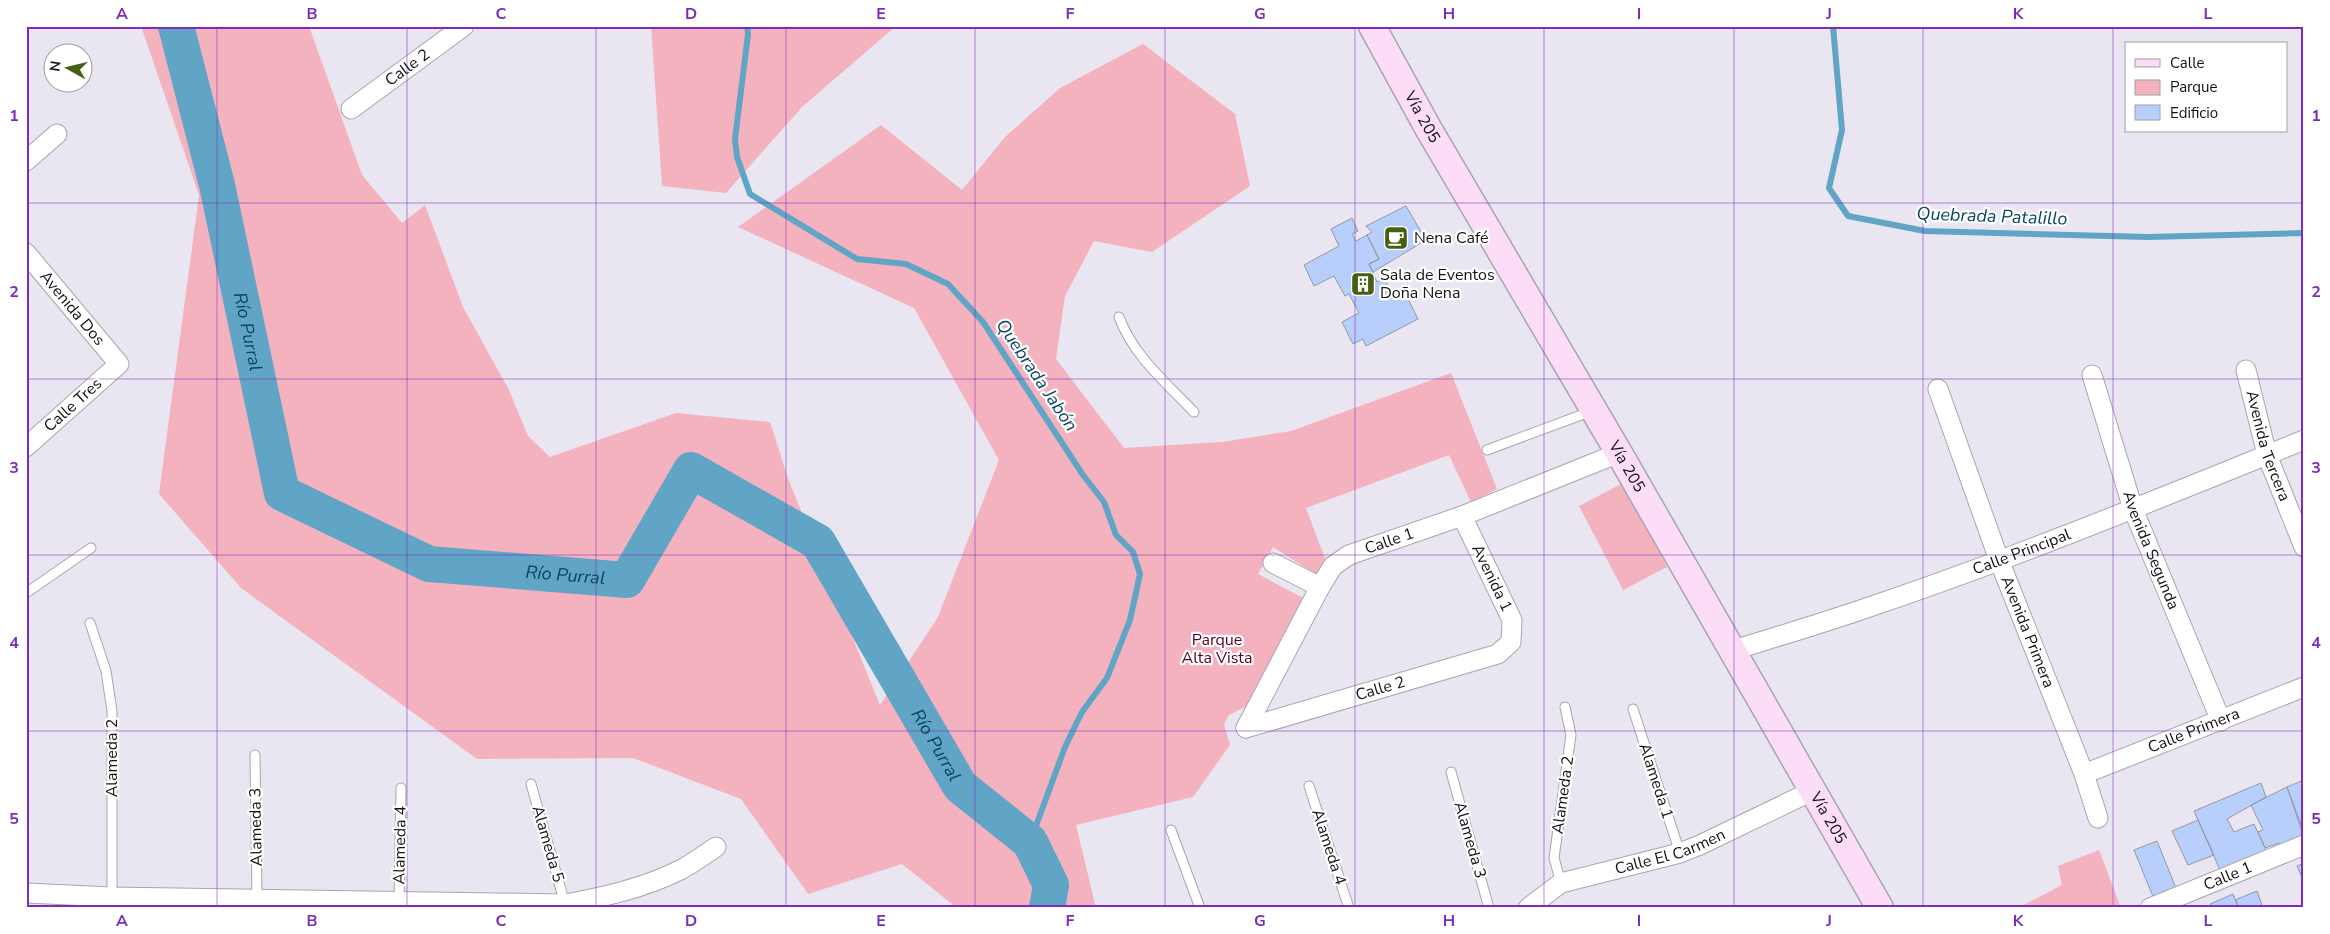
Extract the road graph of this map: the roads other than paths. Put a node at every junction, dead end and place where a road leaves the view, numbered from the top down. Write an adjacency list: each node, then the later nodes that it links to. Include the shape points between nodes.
1 (464, 26): 3 (street, Calle 2)
2 (1372, 26): 12 (main road, Vía 205)
3 (351, 109)
4 (57, 134): 5 (street)
5 (26, 161)
6 (29, 263): 8 (street, Avenida Dos)
7 (1119, 317): 13 (lane, via 1134,346)
8 (119, 364): 15 (street, Calle Tres)
9 (2246, 370): 18 (street, Avenida Tercera)
10 (2092, 374): 19 (street, Avenida Segunda)
11 (1938, 389): 23 (street, Avenida Primera)
12 (1594, 410): 16 (lane); 17 (main road, Vía 205)
13 (1194, 412)
14 (2304, 440): 18 (street, Calle Principal)
15 (26, 447)
16 (1487, 450)
17 (1619, 453): 20 (street, Calle 1); 29 (main road, Vía 205)
18 (2267, 455): 19 (street, Calle Principal); 21 (street, Avenida Tercera)
19 (2133, 509): 23 (street, Calle Principal); 33 (street, Avenida Segunda)
20 (1462, 516): 25 (street, Calle 1, via 1349,555 1334,566); 28 (street, Avenida 1, via 1512,620)
21 (2304, 547)
22 (90, 548): 26 (lane)
23 (1999, 560): 29 (street, Calle Principal, via 1878,604); 37 (street, Avenida Primera)
24 (1273, 563): 25 (street)
25 (1320, 587): 34 (street, Calle 1)
26 (26, 593)
27 (90, 623): 49 (lane, Alameda 2, via 106,671 112,711)
28 (1511, 642): 34 (street, Calle 2, via 1498,654)
29 (1734, 650): 41 (main road, Vía 205)
30 (2304, 687): 33 (street, Calle Primera)
31 (1565, 707): 47 (lane, Alameda 2, via 1571,735 1554,858)
32 (1632, 709): 46 (lane, Alameda 1)
33 (2221, 721): 37 (street, Calle Primera)
34 (1246, 728)
35 (255, 755): 50 (lane, Alameda 3)
36 (1451, 772): 55 (lane, Alameda 3)
37 (2084, 774): 42 (street, Avenida Primera)
38 (531, 784): 52 (lane, Alameda 5)
39 (1309, 786): 54 (lane, Alameda 4)
40 (401, 788): 51 (lane, Alameda 4)
41 (1812, 791): 46 (street, Calle El Carmen); 57 (main road, Vía 205)
42 (2098, 818)
43 (1171, 830): 53 (lane)
44 (2304, 845): 58 (street, Calle 1)
45 (716, 847): 52 (street, via 680,870 649,882 610,896)
46 (1680, 852): 47 (street, Calle El Carmen)
47 (1561, 883): 56 (street, Calle El Carmen)
48 (26, 893): 49 (street)
49 (112, 897): 50 (street)
50 (257, 900): 51 (street)
51 (399, 902): 52 (street)
52 (565, 904)
53 (1200, 908)
54 (1349, 908)
55 (1489, 908)
56 (1528, 908)
57 (1880, 908)
58 (2150, 908)

